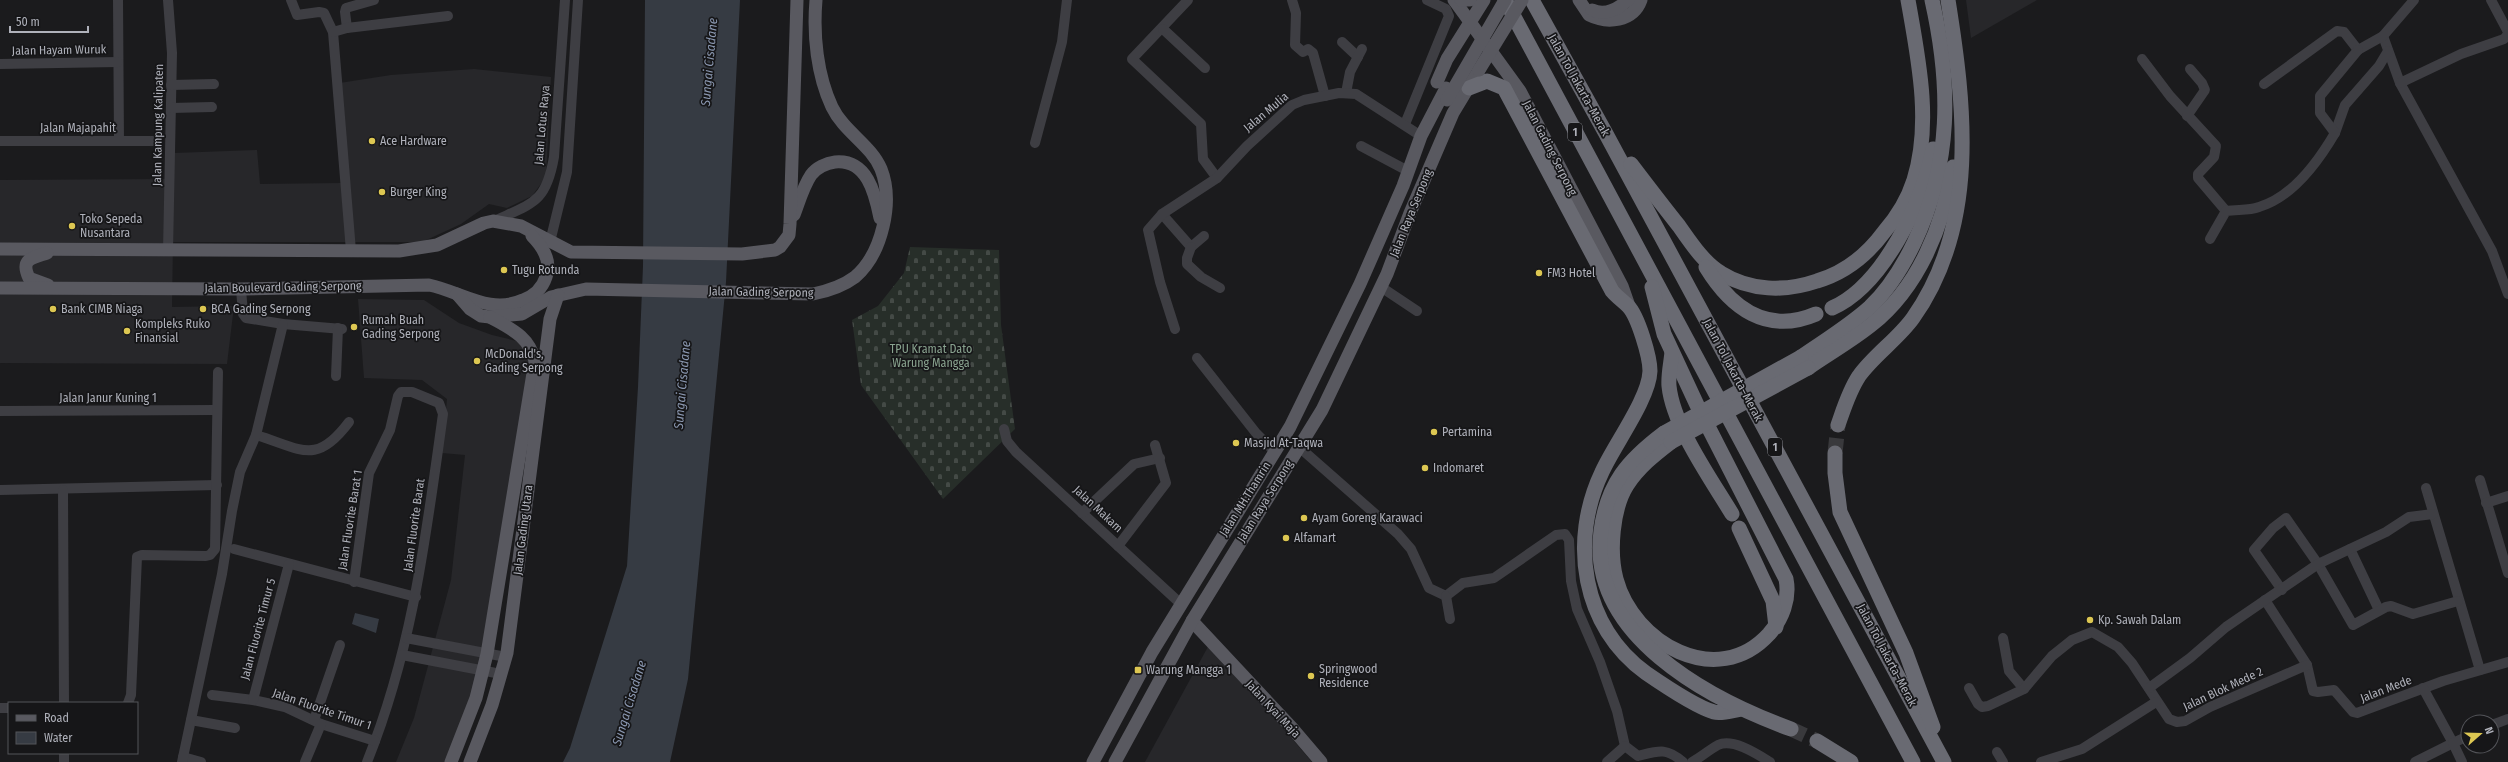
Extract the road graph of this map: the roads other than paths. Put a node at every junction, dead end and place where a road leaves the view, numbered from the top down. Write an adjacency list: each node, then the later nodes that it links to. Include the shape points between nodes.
1 (118, 0): 39 (street)
2 (168, 0): 47 (street, Jalan Kampung Kalipaten, via 172,29)
3 (291, 0): 32 (street, via 297,15 324,13)
4 (374, 0): 30 (street, via 346,8 344,12)
5 (565, 0): 68 (street, Jalan Lotus Raya, via 554,157)
6 (578, 0): 70 (street, via 567,172)
7 (797, 0): 74 (main road)
8 (816, 0): 76 (main road, Jalan Gading Serpong, via 816,44 824,83 833,108 845,127 875,159 881,170 886,212)
9 (1067, 0): 63 (street, via 1062,42)
10 (1188, 0): 31 (street)
11 (1292, 0): 51 (street, via 1296,13 1295,44 1303,52 1308,49 1313,53)
12 (1427, 0): 56 (street, via 1446,9 1449,16)
13 (1454, 0): 95 (main road, Jalan Gading Serpong, via 1520,91 1622,286)
14 (1461, 0): 15 (main road)
15 (1470, 0)
16 (1484, 0): 49 (main road, bridge, via 1447,59)
17 (1496, 0): 49 (main road)
18 (1505, 0): 49 (main road, bridge); 86 (highway, Jalan Tol Jakarta–Merak / 1)
19 (1522, 0): 48 (main road, Jalan Raya Serpong, bridge)
20 (1532, 0): 57 (highway, Jalan Tol Jakarta–Merak / 1)
21 (1628, 0): 28 (main road, via 1609,12 1598,12)
22 (1641, 0): 28 (main road, via 1629,15 1616,20 1596,19 1589,15)
23 (1908, 0): 80 (highway, via 1920,83 1920,147 1911,187 1899,214 1876,243 1851,266 1826,279 1778,289 1751,286 1734,280 1711,266)
24 (1932, 0): 42 (highway)
25 (1948, 0): 52 (highway)
26 (2491, 0): 33 (street)
27 (2411, 1): 34 (street)
28 (1581, 2)
29 (448, 16): 30 (street)
30 (347, 28): 32 (street)
31 (1163, 29): 41 (street); 67 (street, via 1132,60 1201,124 1203,159)
32 (333, 32): 84 (street)
33 (2508, 33): 44 (street, via 2504,38)
34 (2383, 36): 36 (street); 37 (street)
35 (1342, 42): 50 (street, via 1360,53 1350,72)
36 (2358, 50): 46 (street, via 2344,32 2337,31); 58 (street, via 2320,96 2320,113)
37 (2388, 51): 44 (street); 58 (street, via 2345,104)
38 (2142, 59): 55 (street)
39 (118, 62): 40 (street, Jalan Hayam Wuruk); 61 (street)
40 (0, 64)
41 (1204, 68)
42 (1942, 68): 96 (highway, via 1937,129 1922,194 1878,270 1857,292); 104 (highway, via 1944,134 1938,182 1924,222 1902,267 1870,307)
43 (2190, 69): 55 (street, via 2205,90)
44 (2400, 83): 93 (street, via 2492,251)
45 (214, 84): 47 (street)
46 (2264, 84)
47 (171, 86): 54 (street, Jalan Kampung Kalipaten)
48 (1469, 88): 64 (main road, Jalan Raya Serpong, via 1453,113); 95 (highway, via 1487,81 1504,88 1612,291)
49 (1444, 90): 59 (main road, Jalan Raya Serpong); 64 (main road, Jalan Raya Serpong)
50 (1346, 93): 51 (street, Jalan Mulia); 56 (street, Jalan Mulia, via 1356,94)
51 (1325, 96): 67 (street, Jalan Mulia, via 1292,105 1247,146)
52 (1961, 105): 104 (highway, via 1945,206 1934,240 1916,272 1896,300 1871,325); 111 (highway, via 1962,155 1957,217 1947,254 1934,283 1912,319 1860,374 1852,386)
53 (212, 107): 54 (street)
54 (171, 108): 85 (street, Jalan Kampung Kalipaten)
55 (2187, 116): 71 (street, via 2216,146 2214,157 2198,174 2198,178)
56 (1405, 124): 59 (street, Jalan Mulia)
57 (1605, 132): 80 (highway); 198 (highway, Jalan Tol Jakarta–Merak / 1)
58 (2335, 133): 71 (street, via 2304,177 2280,197 2252,210)
59 (1421, 136): 66 (main road, Jalan Raya Serpong)
60 (0, 141): 61 (street, Jalan Majapahit)
61 (119, 141): 62 (street, Jalan Majapahit)
62 (157, 141)
63 (1035, 143)
64 (1439, 145): 87 (main road, Jalan Raya Serpong)
65 (1361, 146): 66 (street)
66 (1408, 171): 69 (main road, Jalan Raya Serpong)
67 (1217, 178): 72 (street, Jalan Mulia)
68 (550, 180): 70 (street); 73 (street, Jalan Lotus Raya, via 540,198)
69 (1403, 186): 117 (main road, Jalan MH.Thamrin, via 1353,298 1290,428)
70 (563, 188): 79 (street)
71 (2226, 211): 78 (street)
72 (1162, 214): 81 (street); 101 (street, Jalan Mulia, via 1148,230 1160,282)
73 (494, 221): 75 (main road); 84 (main road, via 424,248)
74 (790, 224): 76 (main road, via 812,174 820,167 833,162 844,162 856,166 869,182); 79 (main road, via 789,235 780,247 775,250 742,254 571,252)
75 (524, 228): 79 (main road); 92 (main road, Jalan Boulevard Gading Serpong, via 546,255 547,277 536,294 519,303 501,307)
76 (882, 229): 94 (main road, Jalan Gading Serpong, via 864,268 846,283 825,292 813,294 586,289)
77 (1204, 236): 81 (street)
78 (2210, 239)
79 (550, 242)
80 (1693, 245): 98 (highway, via 1714,280 1751,314 1765,321 1775,322 1798,320)
81 (1191, 247): 90 (street, via 1187,264 1201,277)
82 (0, 249): 83 (main road)
83 (58, 250): 85 (main road); 89 (main road, via 31,258 26,262 25,269 28,278)
84 (351, 250): 85 (main road)
85 (168, 251)
86 (1646, 264): 102 (highway, via 1664,334); 197 (highway, Jalan Tol Jakarta–Merak / 1)
87 (1381, 287): 97 (street); 116 (main road, Jalan Raya Serpong, via 1354,347)
88 (0, 288): 89 (main road, Jalan Boulevard Gading Serpong)
89 (58, 288): 91 (main road, Jalan Boulevard Gading Serpong)
90 (1220, 288)
91 (241, 290): 92 (main road, Jalan Boulevard Gading Serpong, via 429,285); 100 (street, via 244,317)
92 (457, 294): 99 (main road, via 470,309 481,316)
93 (2508, 294)
94 (555, 296): 99 (main road, via 522,314); 155 (main road, Jalan Gading Utara)
95 (1629, 306): 170 (highway, via 1649,352 1650,373 1639,405 1601,472 1590,503 1584,531 1585,574 1596,608 1611,639 1634,664 1669,688 1715,712)
96 (1832, 308)
97 (1417, 311)
98 (1816, 314)
99 (490, 317): 153 (main road, Jalan Gading Utara, via 526,339 532,350 534,362)
100 (283, 324): 106 (street, via 340,329); 113 (street)
101 (1175, 329)
102 (1672, 351): 130 (highway, via 1669,386 1676,412 1694,451); 149 (highway, via 1786,579 1787,598)
103 (1197, 358): 117 (street, via 1256,433)
104 (1804, 362): 114 (highway, bridge)
105 (218, 372): 108 (street)
106 (336, 376)
107 (398, 396): 139 (street, Jalan Fluorite Barat 1, via 390,430 369,473); 142 (street, Jalan Fluorite Barat, via 401,392 412,392 439,403 443,414)
108 (217, 410): 109 (street, Jalan Janur Kuning 1); 121 (street)
109 (0, 411)
110 (349, 422): 113 (street, via 335,440 313,451)
111 (1838, 425)
112 (1004, 429): 129 (street, Jalan Makam, via 1007,441 1016,452)
113 (256, 435): 171 (street, via 240,472 222,574)
114 (1668, 437): 149 (highway, via 1627,485 1615,514 1613,541 1616,579 1629,606 1646,629 1667,646 1690,657 1712,662 1740,656 1764,640); 170 (highway, via 1638,452 1617,478 1603,512 1599,545 1605,585 1618,613 1659,657)
115 (1156, 445): 119 (street)
116 (1299, 447): 127 (main road, Jalan Raya Serpong); 141 (street, via 1398,534 1411,549 1429,588)
117 (1275, 452): 125 (main road, Jalan MH.Thamrin)
118 (1835, 453): 198 (highway, via 1834,473 1840,512 1906,653)
119 (1160, 458): 129 (street, via 1134,464); 133 (street, via 1166,483)
120 (2480, 480): 128 (street)
121 (217, 485): 124 (street); 168 (street, via 214,549 210,555 142,555 136,559 131,695)
122 (2426, 488): 131 (street)
123 (0, 490): 124 (street)
124 (63, 490): 167 (street)
125 (1250, 492): 127 (main road); 145 (main road, Jalan MH.Thamrin)
126 (2508, 496): 128 (street)
127 (1265, 502): 148 (main road, Jalan Raya Serpong)
128 (2486, 503): 138 (street)
129 (1082, 513): 133 (street, Jalan Makam)
130 (1732, 514)
131 (2433, 514): 135 (street, via 2409,517 2386,532); 144 (street)
132 (1739, 528): 149 (highway, via 1773,601)
133 (1118, 546): 145 (street, Jalan Makam)
134 (234, 549): 136 (street)
135 (2350, 549): 137 (street); 146 (street)
136 (289, 564): 139 (street); 166 (street, Jalan Fluorite Timur 5)
137 (2318, 564): 140 (street); 140 (street, via 2286,518 2279,523 2254,550); 146 (street, via 2353,625)
138 (2508, 573)
139 (354, 582): 142 (street)
140 (2282, 590): 143 (street)
141 (1446, 596): 147 (street); 179 (street, via 1464,583 1494,578 1556,535 1564,534 1569,540 1571,581 1577,609 1615,705)
142 (416, 597): 150 (street, Jalan Fluorite Barat)
143 (2265, 600): 157 (street, Jalan Mede); 162 (street, via 2226,627)
144 (2458, 601): 146 (street, via 2413,614 2391,606); 158 (street)
145 (1181, 604): 183 (main road, Jalan MH.Thamrin)
146 (2379, 610)
147 (1450, 619)
148 (1192, 621): 190 (main road, Jalan Raya Serpong); 191 (main road, Jalan Kyai Maja)
149 (1776, 626)
150 (406, 638): 153 (street); 154 (street, Jalan Fluorite Barat)
151 (2003, 638): 164 (street, via 2009,671)
152 (340, 645): 172 (street)
153 (487, 654): 155 (street); 159 (main road, Jalan Gading Utara)
154 (402, 655): 159 (street); 176 (street, Jalan Fluorite Barat)
155 (506, 657): 160 (main road, Jalan Gading Utara)
156 (2508, 662): 158 (street, Jalan Mede)
157 (2307, 665): 163 (street, Jalan Mede, via 2313,691 2334,690 2353,712 2357,713); 169 (street, Jalan Blok Mede 2, via 2210,707 2185,721 2169,719)
158 (2480, 670): 163 (street, Jalan Mede)
159 (483, 671): 160 (street); 188 (main road, Jalan Gading Utara, via 476,698)
160 (501, 674): 189 (main road, Jalan Gading Utara)
161 (1969, 688): 164 (street, via 1982,708)
162 (2149, 688): 164 (street, Jalan Blok Mede 2, via 2118,647 2092,632 2072,640 2052,656); 169 (street, Jalan Blok Mede 2)
163 (2423, 688): 178 (street)
164 (2024, 689)
165 (212, 695): 166 (street, Jalan Fluorite Timur 1)
166 (253, 700): 172 (street, Jalan Fluorite Timur 1, via 286,707)
167 (64, 702)
168 (128, 702)
169 (2156, 702): 184 (street, via 2082,749)
170 (1741, 708): 174 (highway)
171 (191, 720): 173 (street); 181 (street)
172 (317, 722): 176 (street, Jalan Fluorite Timur 1); 186 (street)
173 (235, 728)
174 (1792, 729)
175 (2460, 740): 178 (street)
176 (375, 741): 187 (street, Jalan Fluorite Barat)
177 (1817, 741): 196 (highway)
178 (2453, 743): 200 (street); 201 (street)
179 (1625, 746): 182 (street); 192 (street)
180 (1997, 752): 199 (street)
181 (183, 759): 185 (street)
182 (1638, 759): 193 (street, via 1662,751 1669,752)
183 (1097, 760)
184 (2043, 761)
185 (202, 762)
186 (304, 762)
187 (367, 762)
188 (451, 762)
189 (470, 762)
190 (1115, 762)
191 (1321, 762)
192 (1607, 762)
193 (1683, 762)
194 (1692, 762): 195 (street, via 1719,744 1737,745)
195 (1770, 762)
196 (1851, 762)
197 (1913, 762)
198 (1945, 762)
199 (2003, 762)
200 (2414, 762)
201 (2462, 762)

